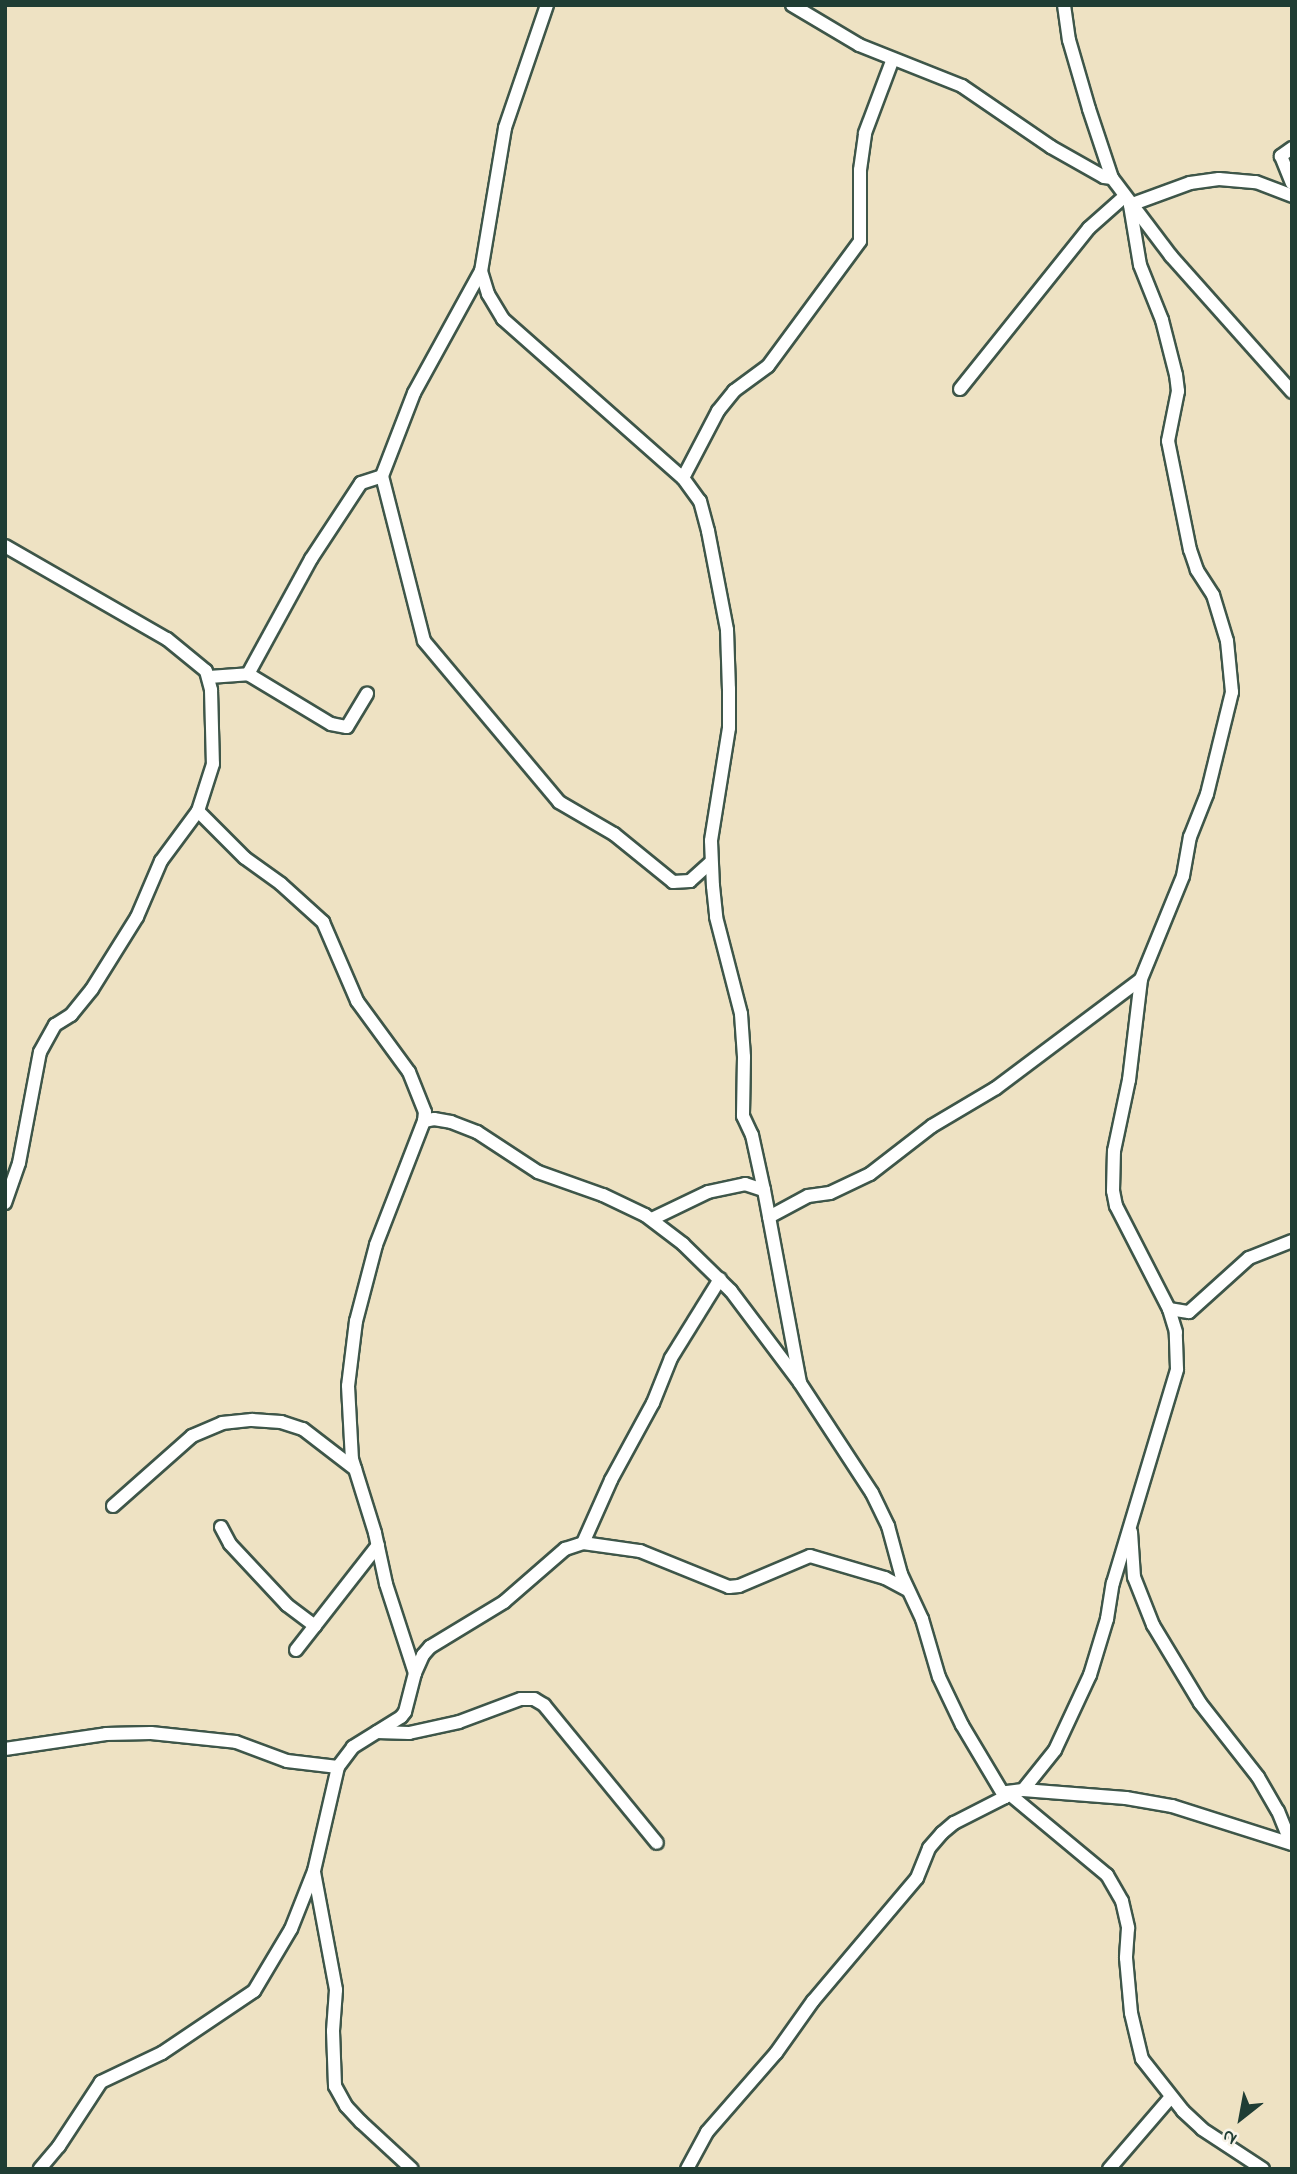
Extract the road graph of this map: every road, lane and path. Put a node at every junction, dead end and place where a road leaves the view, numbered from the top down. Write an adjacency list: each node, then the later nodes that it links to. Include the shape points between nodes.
1 (547, 5): 10 (street, via 505,128)
2 (792, 5): 4 (street)
3 (1064, 5): 6 (street, via 1082,86)
4 (892, 61): 6 (street, via 962,86 1051,147); 14 (street, via 865,133 860,241 768,366 734,391 719,411)
5 (1292, 148): 7 (street, via 1281,156)
6 (1112, 178): 9 (street)
7 (1292, 183)
8 (1292, 196): 9 (street, via 1256,182 1219,179)
9 (1127, 201): 11 (street, via 1089,228); 12 (street); 21 (street, via 1140,265 1177,375 1168,441 1190,550 1213,594 1227,642 1233,691 1183,876)
10 (481, 271): 13 (street, via 414,393); 14 (street, via 495,309 510,327)
11 (960, 389)
12 (1292, 392)
13 (382, 476): 16 (street, via 361,483 311,559); 20 (street, via 404,575 427,647 548,793 614,834 673,882 690,881)
14 (683, 478): 20 (street, via 700,500 727,630 729,728)
15 (5, 546): 17 (street, via 167,639 193,657)
16 (248, 674): 17 (street); 18 (street, via 331,724 347,727)
17 (209, 677): 19 (street, via 213,764)
18 (367, 694)
19 (198, 811): 22 (street, via 245,858 323,922 357,1001 410,1072); 24 (street, via 161,861 137,917 92,989 71,1015 55,1025 40,1052 19,1163)
20 (711, 862): 23 (street, via 716,917 741,1014 743,1116)
21 (1141, 979): 25 (street, via 996,1088 940,1121 870,1174 830,1193 808,1196); 29 (street, via 1129,1080 1114,1151 1113,1191 1119,1218)
22 (424, 1121): 26 (street, via 452,1122 477,1132 538,1172 603,1195); 31 (street, via 376,1245 355,1321 348,1386)
23 (764, 1190): 25 (street); 26 (street, via 745,1184 708,1192)
24 (5, 1203)
25 (769, 1217): 30 (street)
26 (652, 1219): 28 (street)
27 (1292, 1241): 29 (street, via 1249,1258 1189,1312)
28 (720, 1279): 30 (street); 35 (street, via 671,1358)
29 (1169, 1309): 34 (street, via 1176,1332 1175,1385)
30 (800, 1383): 37 (street, via 872,1493 888,1526)
31 (356, 1469): 32 (street, via 303,1429 281,1422 222,1423 192,1436); 36 (street)
32 (113, 1506)
33 (221, 1527): 38 (street, via 229,1544 287,1605)
34 (1130, 1528): 44 (street, via 1085,1688 1055,1750); 47 (street, via 1134,1577 1153,1625 1200,1703 1258,1777)
35 (583, 1543): 37 (street, via 640,1551 729,1587 810,1556 885,1578); 40 (street, via 565,1549 504,1602 430,1647)
36 (378, 1545): 38 (street); 40 (street)
37 (908, 1590): 45 (street, via 961,1725)
38 (315, 1626): 39 (street)
39 (296, 1650)
40 (415, 1674): 41 (street, via 405,1712)
41 (377, 1732): 43 (street, via 353,1747); 46 (street, via 409,1733 534,1699 544,1705)
42 (5, 1749): 43 (street, via 106,1734 151,1733 236,1742 287,1761)
43 (338, 1767): 48 (street)
44 (1023, 1790): 45 (street); 47 (street, via 1172,1806)
45 (1006, 1795): 49 (street, via 1107,1875 1122,1901 1137,2039 1142,2059); 52 (street, via 954,1823 929,1848 917,1878 707,2132)
46 (657, 1843)
47 (1292, 1844)
48 (314, 1871): 50 (street, via 290,1929 254,1991 162,2053 101,2081); 51 (street, via 336,1990 335,2086 346,2106)
49 (1171, 2097): 53 (street); 54 (street, via 1202,2129)
50 (40, 2169)
51 (412, 2169)
52 (687, 2169)
53 (1109, 2169)
54 (1263, 2169)

